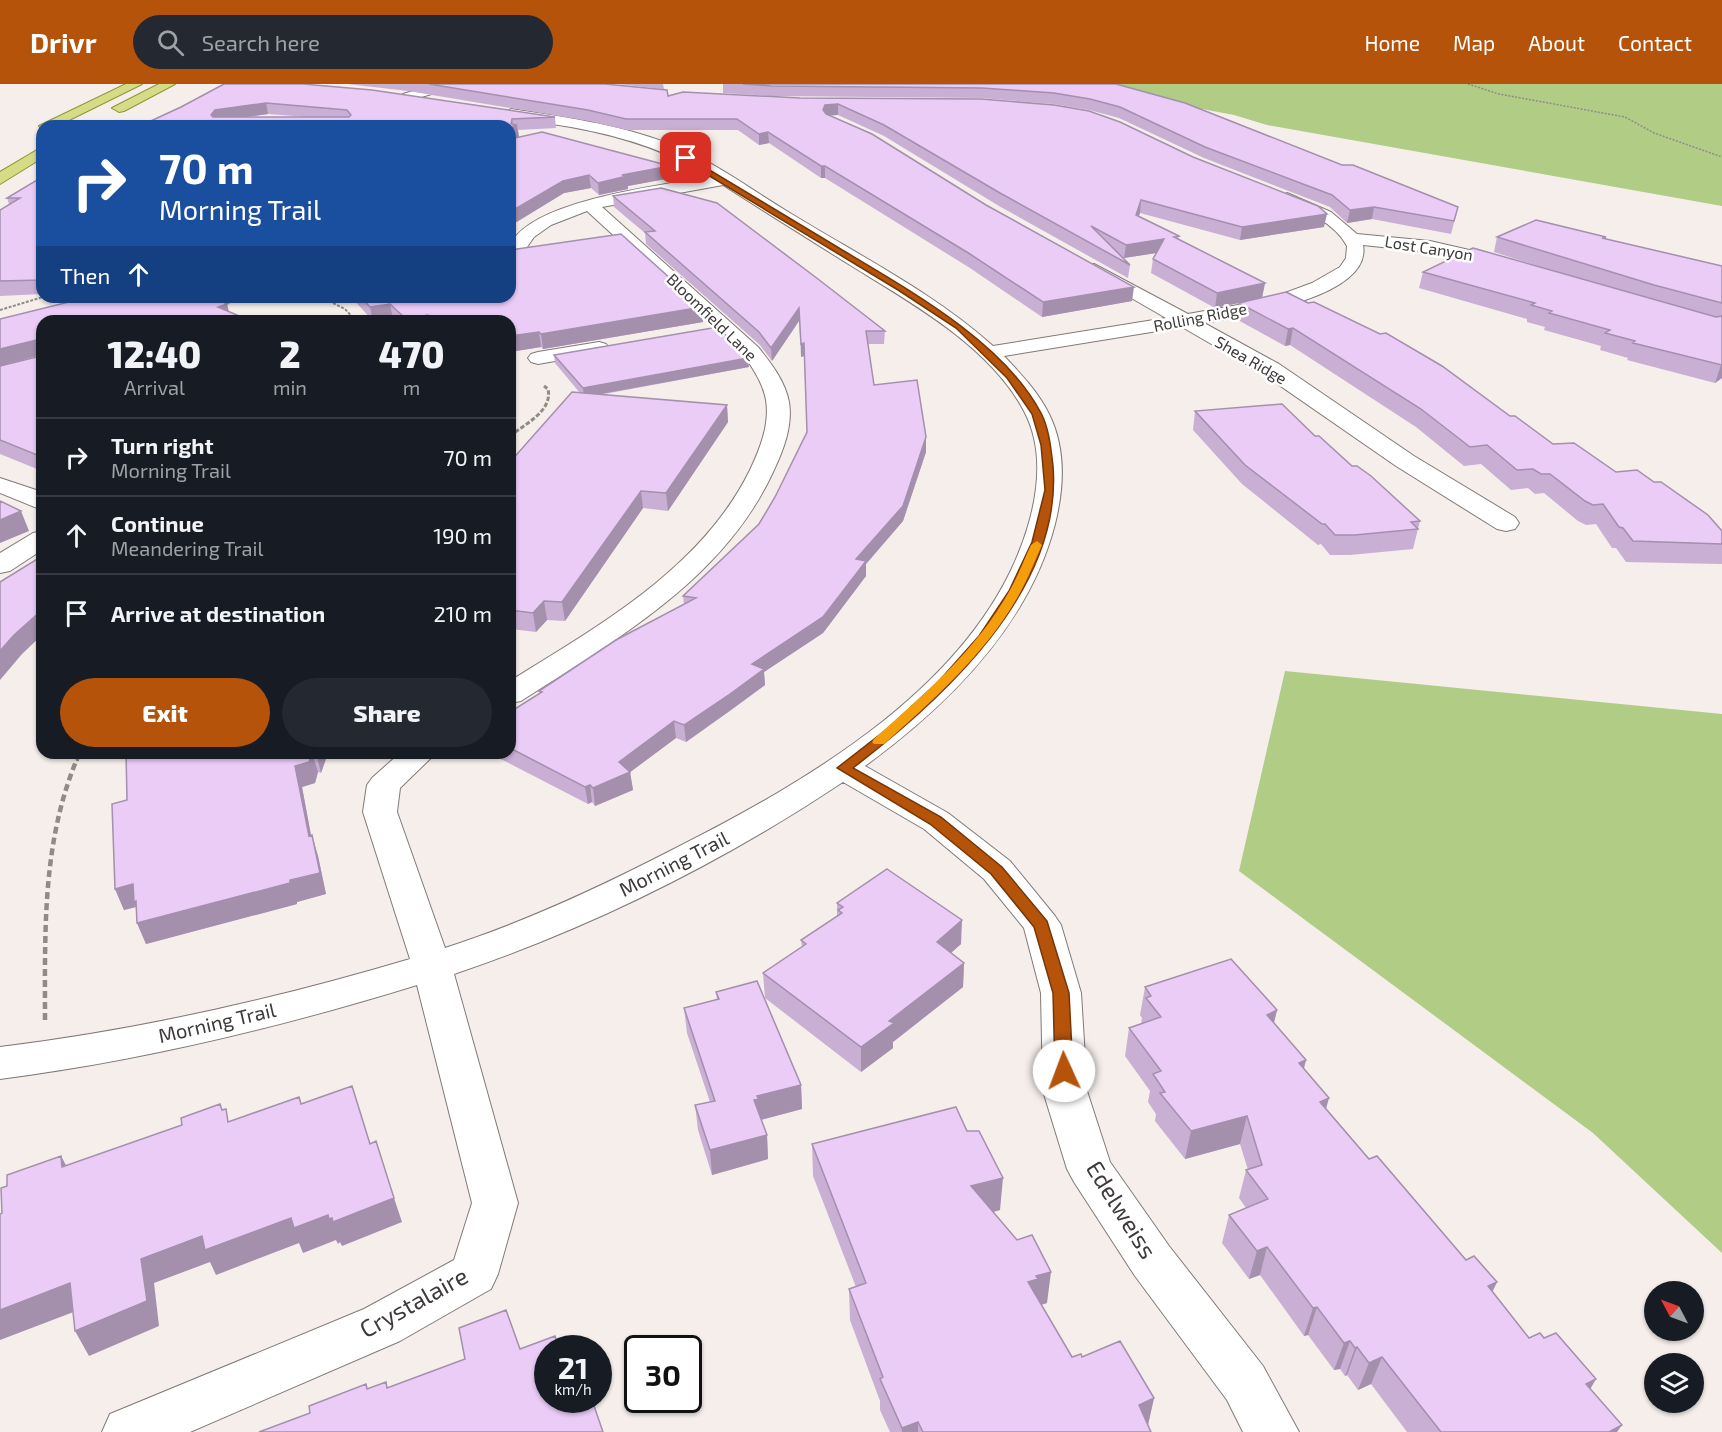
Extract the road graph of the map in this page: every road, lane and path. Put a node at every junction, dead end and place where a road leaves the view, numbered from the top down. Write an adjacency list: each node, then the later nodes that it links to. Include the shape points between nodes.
1 (136, 84): 8 (main road)
2 (168, 84): 7 (main road)
3 (450, 84): 5 (street, via 403,97)
4 (1468, 84): 12 (path, via 1499,94 1625,117 1654,133)
5 (441, 102)
6 (495, 110): 9 (street, Morning Trail)
7 (103, 117)
8 (59, 120)
9 (589, 127): 10 (street); 14 (street, Morning Trail, via 666,147)
10 (558, 135)
11 (36, 155): 13 (main road)
12 (1722, 157)
13 (0, 179)
14 (725, 180): 16 (street, via 652,191); 27 (street, Morning Trail, via 920,300)
15 (1271, 192): 17 (street, via 1323,213)
16 (591, 206): 18 (street, via 530,231); 36 (street, Bloomfield Lane, via 714,328 751,351 771,380 778,401 776,436 759,481 699,560 645,606)
17 (1353, 239): 20 (street, Lost Canyon, via 1442,248); 25 (street, Rolling Ridge, via 1355,254 1347,270 1318,287 1287,300)
18 (516, 246)
19 (1073, 258): 25 (street, Shea Ridge)
20 (1528, 269)
21 (36, 299): 23 (path)
22 (333, 303): 24 (path)
23 (0, 310)
24 (350, 315)
25 (1185, 321): 27 (street, Rolling Ridge); 33 (street, Shea Ridge, via 1271,369 1405,461)
26 (620, 344): 28 (street)
27 (987, 353): 39 (street, Morning Trail, via 1010,376 1037,414 1046,445 1050,490 1038,542 1015,591 983,639 892,732)
28 (538, 358)
29 (542, 385): 30 (path, via 548,389 550,398 545,408)
30 (516, 431)
31 (0, 485): 32 (street)
32 (36, 499)
33 (1506, 523)
34 (36, 543): 35 (street)
35 (0, 565)
36 (516, 690)
37 (78, 759): 41 (path, via 55,825 45,891)
38 (413, 759): 40 (street, via 384,785 380,813)
39 (844, 768): 40 (street, Morning Trail, via 758,822 615,895 531,932); 44 (street, Edelweiss, via 936,820 997,870 1042,925 1061,993 1065,1091 1090,1169 1152,1262 1245,1383)
40 (432, 966): 41 (street, Morning Trail, via 345,993 159,1038); 43 (street, Crystalaire, via 495,1203 474,1274 382,1325)
41 (45, 1058): 42 (street, Morning Trail)
42 (0, 1063)
43 (129, 1432)
44 (1272, 1432)

